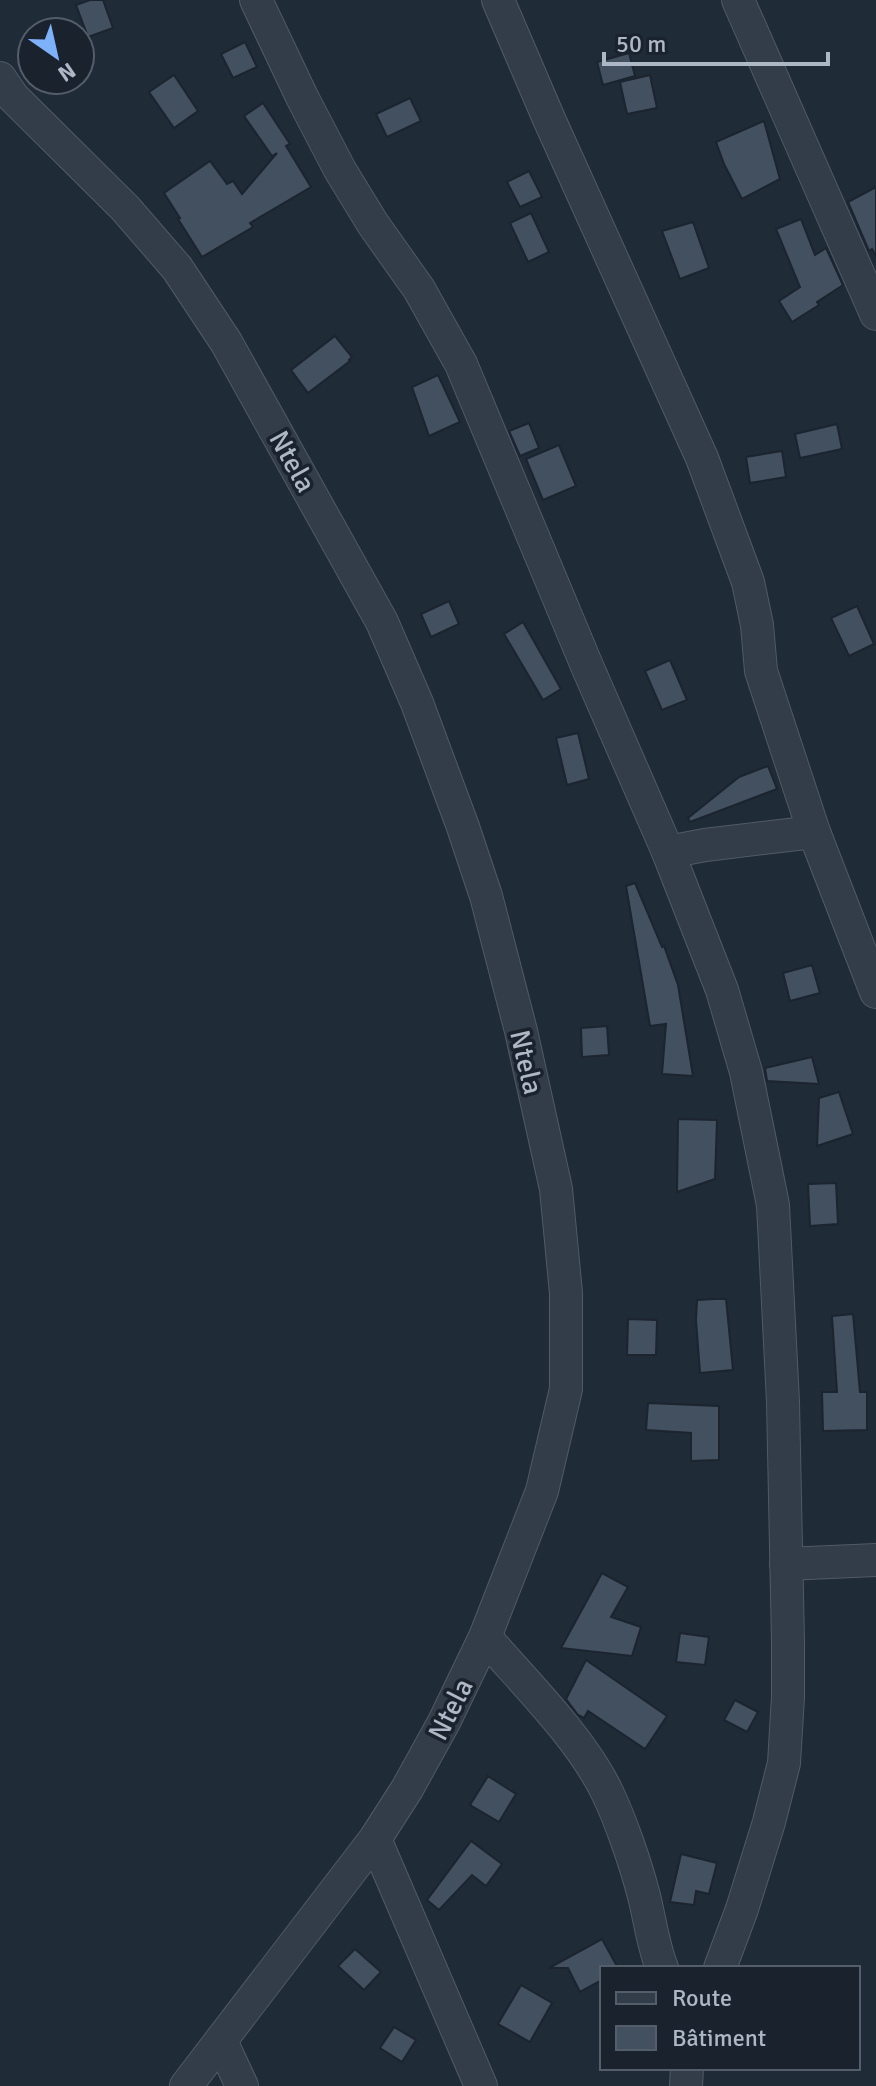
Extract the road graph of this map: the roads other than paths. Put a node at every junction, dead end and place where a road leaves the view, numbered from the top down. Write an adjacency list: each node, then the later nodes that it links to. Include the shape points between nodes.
1 (256, 0): 8 (street, via 340,170 419,289 461,364)
2 (498, 0): 7 (street, via 702,458 748,582 761,671)
3 (738, 0): 5 (street)
4 (0, 78): 12 (street, Ntela, via 177,268 226,342 382,622 486,896 556,1189 566,1306 566,1389 542,1491)
5 (867, 270): 6 (street)
6 (876, 314)
7 (814, 832): 8 (street); 9 (street)
8 (668, 852): 11 (street, via 722,990 746,1072 773,1205)
9 (876, 992)
10 (876, 1560): 11 (street)
11 (786, 1564): 15 (street, via 784,1763)
12 (485, 1637): 13 (street, Ntela, via 429,1749); 14 (street, via 573,1739 607,1791 644,1895)
13 (375, 1839): 16 (street, Ntela); 19 (street)
14 (661, 1966)
15 (721, 1966)
16 (221, 2041): 17 (street, Ntela); 18 (street)
17 (186, 2086)
18 (242, 2086)
19 (481, 2086)

